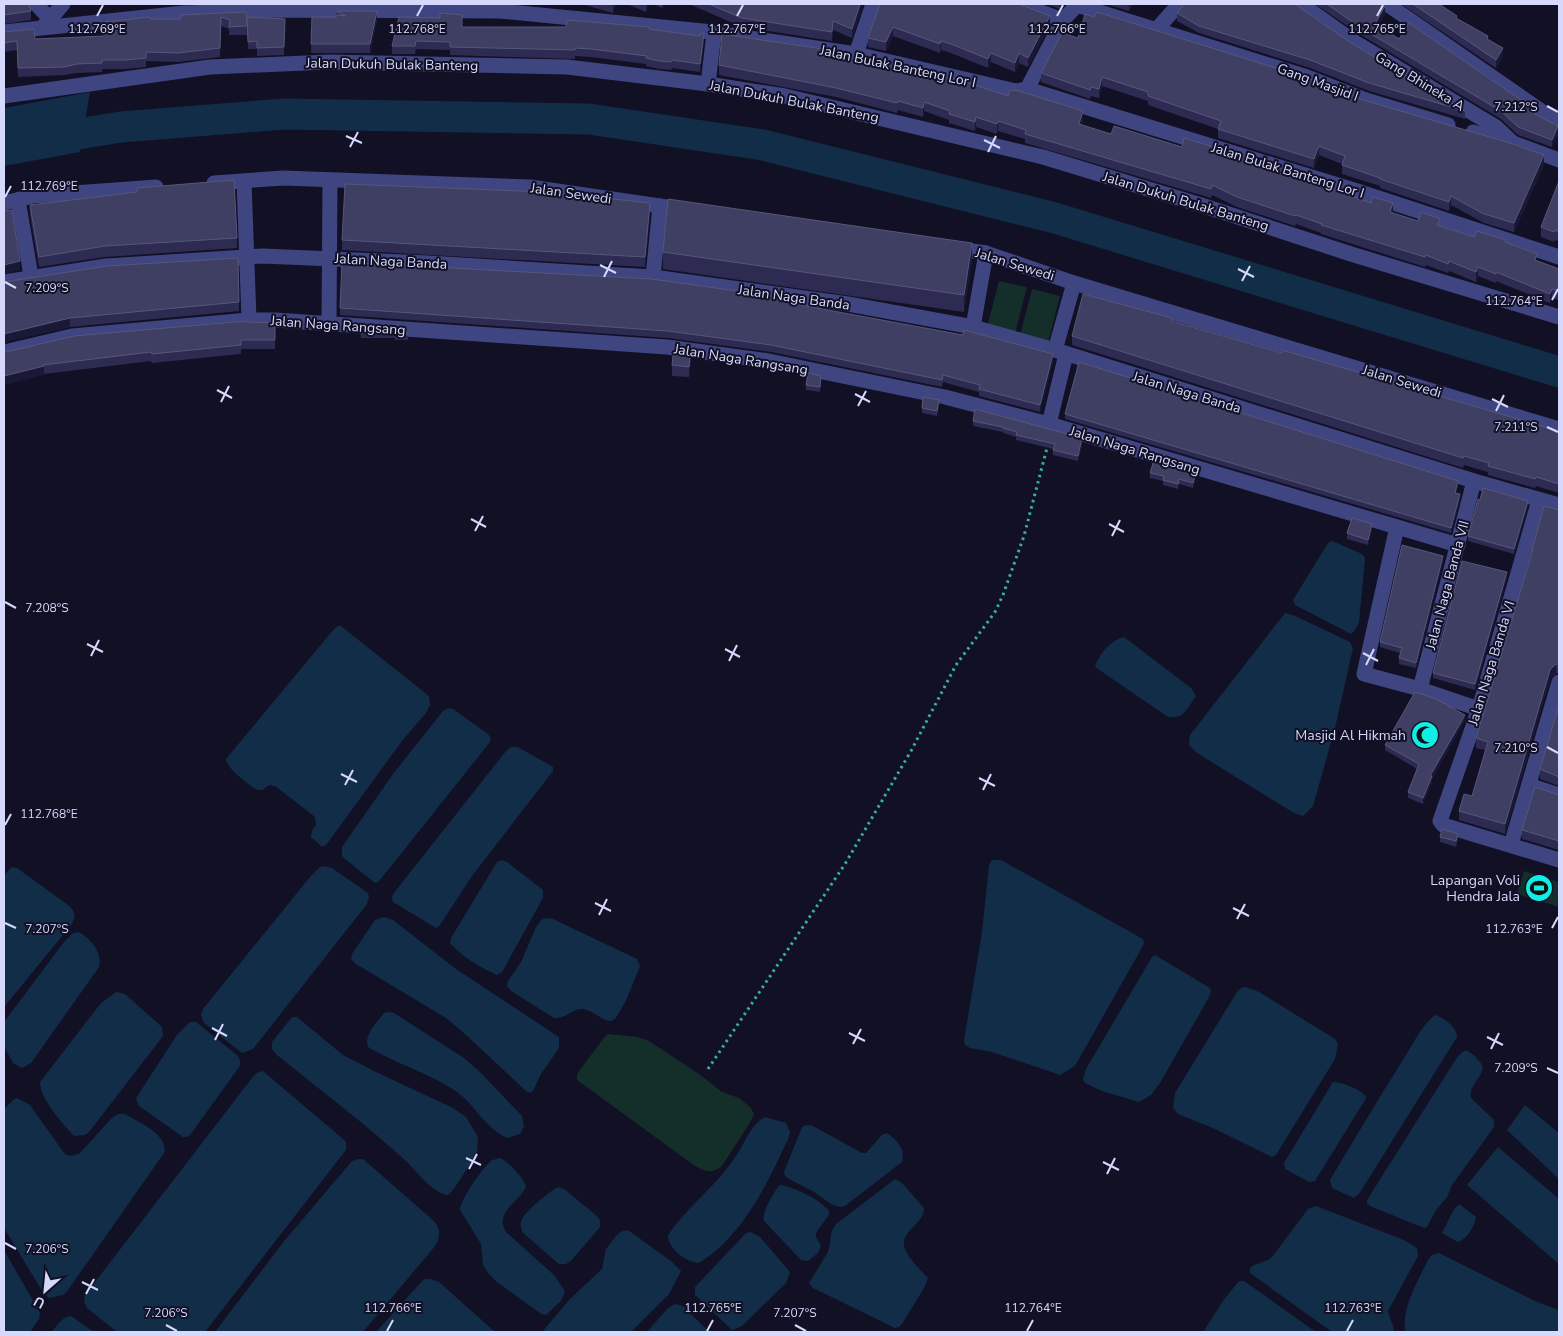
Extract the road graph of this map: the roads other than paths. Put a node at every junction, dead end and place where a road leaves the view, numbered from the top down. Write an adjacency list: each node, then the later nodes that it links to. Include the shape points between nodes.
1 (36, 4): 10 (street)
2 (63, 4): 10 (street)
3 (873, 4): 14 (street)
4 (1019, 4): 9 (street)
5 (1076, 4): 9 (street); 11 (street, Gang Masjid I)
6 (1179, 4): 11 (street)
7 (1301, 4): 19 (street, Gang Bhineka A, via 1356,43 1496,127)
8 (1387, 4): 18 (street)
9 (1063, 20): 16 (street)
10 (46, 22): 12 (street, Jalan Bulak Banteng Lor I); 13 (street, Jalan Bulak Banteng Lor I, via 292,10 500,12)
11 (1156, 30): 19 (street, Gang Masjid I, via 1308,77 1366,100)
12 (4, 32)
13 (714, 32): 14 (street, Jalan Bulak Banteng Lor I); 15 (street)
14 (856, 54): 16 (street, Jalan Bulak Banteng Lor I, via 1016,92)
15 (708, 84): 17 (street, Jalan Dukuh Bulak Banteng, via 566,67 329,62 210,67); 37 (street, Jalan Dukuh Bulak Banteng, via 795,98 1043,157)
16 (1027, 89): 31 (street, Jalan Bulak Banteng Lor I)
17 (4, 96)
18 (1557, 122)
19 (1513, 143): 20 (street, Gang Masjid I)
20 (1559, 160)
21 (330, 180): 22 (street, Jalan Sewedi, via 283,178); 26 (street, Jalan Sewedi, via 530,187); 32 (street)
22 (244, 181): 23 (street, Jalan Sewedi); 30 (street)
23 (196, 184)
24 (168, 186): 25 (street, via 34,196)
25 (11, 201): 33 (street)
26 (660, 206): 27 (street, Jalan Sewedi); 34 (street)
27 (700, 212)
28 (936, 246): 29 (street, Jalan Sewedi)
29 (986, 253): 36 (street, Jalan Sewedi); 40 (street)
30 (246, 256): 32 (street, Jalan Naga Banda); 33 (street, Jalan Naga Banda, via 106,266); 38 (street)
31 (1559, 256)
32 (330, 258): 34 (street, Jalan Naga Banda); 39 (street)
33 (32, 276): 35 (street, Jalan Naga Banda)
34 (653, 277): 40 (street, Jalan Naga Banda, via 848,304)
35 (4, 282)
36 (1074, 283): 42 (street); 44 (street, Jalan Sewedi)
37 (1559, 317)
38 (250, 320): 39 (street, Jalan Naga Rangsang); 41 (street, Jalan Naga Rangsang, via 72,336)
39 (329, 323): 43 (street, Jalan Naga Rangsang, via 667,348 769,361 945,397)
40 (973, 327): 42 (street, Jalan Naga Banda)
41 (4, 352)
42 (1060, 352): 43 (street); 45 (street, Jalan Naga Banda)
43 (1049, 424): 48 (street, Jalan Naga Rangsang)
44 (1559, 429)
45 (1474, 482): 46 (street, Jalan Naga Banda); 49 (street, Jalan Naga Banda VII)
46 (1539, 500): 47 (street, Jalan Naga Banda); 52 (street, Jalan Naga Banda VI)
47 (1559, 505)
48 (1396, 527): 49 (street, Jalan Naga Rangsang); 51 (street, via 1364,674)
49 (1458, 545): 51 (street, Jalan Naga Banda VII)
50 (1559, 682): 53 (street)
51 (1420, 689): 52 (street)
52 (1479, 709): 56 (street, Jalan Naga Banda VI, via 1440,821 1443,825)
53 (1555, 719): 54 (street)
54 (1528, 785): 55 (street); 56 (street)
55 (1559, 794)
56 (1511, 845): 57 (street)
57 (1559, 860)

